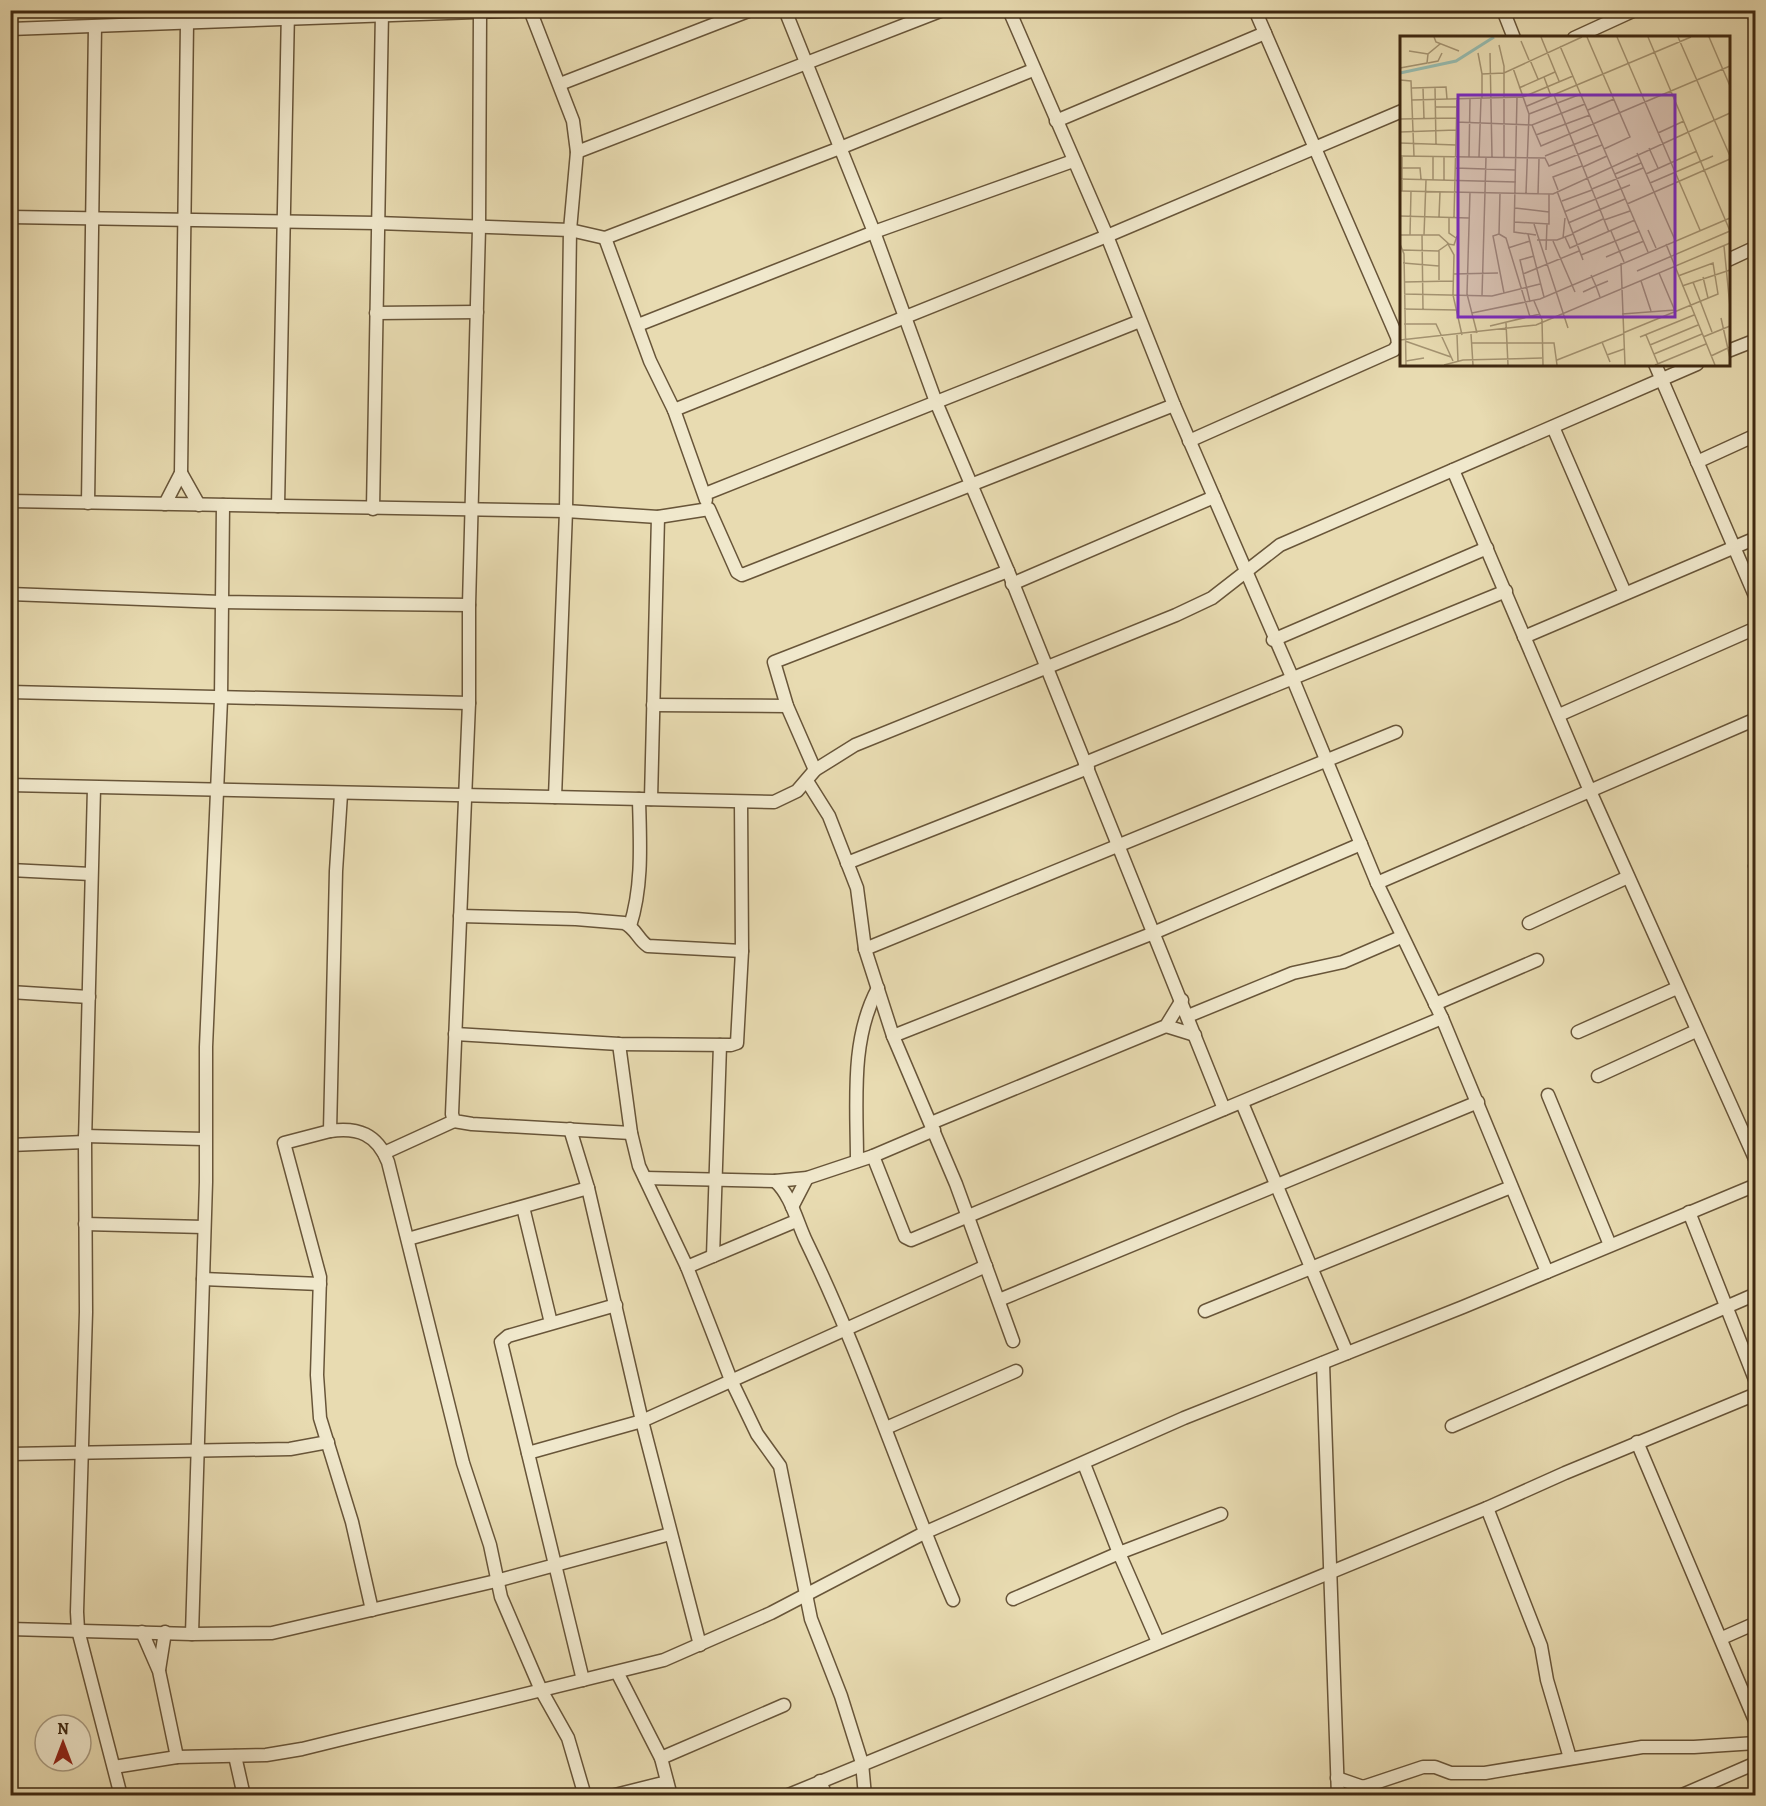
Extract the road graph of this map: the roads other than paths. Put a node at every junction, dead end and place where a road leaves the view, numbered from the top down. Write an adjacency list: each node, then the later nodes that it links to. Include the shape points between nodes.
1 (751, 10): 22 (street)
2 (785, 10): 20 (street)
3 (943, 10): 20 (street)
4 (1009, 10): 21 (street)
5 (1255, 10): 17 (street)
6 (1503, 10): 18 (street)
7 (1635, 10): 19 (street)
8 (1752, 10): 14 (street)
9 (531, 11): 11 (street); 22 (street)
10 (382, 14): 11 (street); 12 (street); 33 (street)
11 (480, 14): 34 (street)
12 (288, 16): 13 (street); 32 (street)
13 (192, 19): 15 (street); 31 (street)
14 (1755, 20)
15 (95, 26): 16 (street); 30 (street)
16 (10, 29)
17 (1265, 33): 24 (street); 25 (street)
18 (1513, 36)
19 (1578, 36)
20 (806, 64): 26 (street); 27 (street)
21 (1033, 70): 24 (street); 26 (street)
22 (560, 84): 27 (street, via 573,121)
23 (1400, 111): 25 (street)
24 (1056, 121): 28 (street)
25 (1315, 147): 37 (street); 56 (street, via 1398,344 1394,350)
26 (840, 148): 36 (street); 38 (street)
27 (577, 152): 35 (street)
28 (1073, 161): 36 (street); 37 (street)
29 (10, 217): 30 (street)
30 (90, 218): 31 (street); 64 (street)
31 (186, 221): 32 (street); 59 (street)
32 (283, 221): 33 (street); 68 (street)
33 (377, 223): 34 (street); 42 (street)
34 (479, 228): 35 (street); 41 (street)
35 (570, 230): 38 (street); 72 (street)
36 (874, 232): 43 (street); 45 (street)
37 (1107, 236): 43 (street); 44 (street)
38 (605, 238): 45 (street)
39 (1755, 247): 40 (street)
40 (1730, 259)
41 (477, 312): 42 (street); 70 (street)
42 (376, 313): 69 (street)
43 (904, 316): 51 (street); 53 (street)
44 (1140, 321): 51 (street); 52 (street)
45 (638, 325): 53 (street)
46 (1755, 339): 47 (street)
47 (1730, 350)
48 (1656, 366): 50 (street)
49 (1693, 366): 50 (street)
50 (1662, 380): 54 (street); 57 (street)
51 (936, 402): 60 (street); 61 (street)
52 (1174, 405): 56 (street); 60 (street)
53 (674, 410): 61 (street)
54 (1552, 427): 58 (street); 81 (street)
55 (1755, 435): 57 (street)
56 (1189, 441): 62 (street)
57 (1697, 462): 75 (street)
58 (1453, 470): 76 (street); 78 (street, via 1280,545)
59 (182, 473): 65 (street); 66 (street)
60 (972, 485): 71 (street, via 742,575 737,572); 77 (street)
61 (705, 494): 71 (street)
62 (1214, 497): 78 (street); 79 (street)
63 (10, 501): 64 (street)
64 (88, 503): 65 (street)
65 (165, 504): 66 (street)
66 (199, 505): 67 (street)
67 (223, 506): 68 (street); 84 (street)
68 (278, 506): 69 (street)
69 (373, 509): 70 (street)
70 (472, 510): 72 (street); 85 (street)
71 (709, 510): 73 (street)
72 (566, 511): 73 (street); 109 (street)
73 (658, 517): 94 (street)
74 (1755, 538): 75 (street)
75 (1734, 547): 81 (street); 83 (street)
76 (1487, 548): 80 (street); 88 (street)
77 (1008, 571): 79 (street); 95 (street, via 774,662)
78 (1246, 572): 88 (street); 89 (street, via 1212,598)
79 (1012, 584): 89 (street)
80 (1506, 591): 87 (street); 90 (street)
81 (1624, 593): 87 (street)
82 (10, 594): 84 (street)
83 (1755, 598)
84 (221, 602): 85 (street); 92 (street)
85 (469, 605): 93 (street)
86 (1755, 628): 96 (street)
87 (1524, 637): 96 (street)
88 (1273, 640): 90 (street)
89 (1046, 667): 100 (street); 101 (street, via 873,737)
90 (1292, 677): 99 (street); 100 (street)
91 (10, 692): 92 (street)
92 (221, 699): 93 (street); 105 (street)
93 (469, 703): 108 (street)
94 (653, 705): 95 (street); 110 (street)
95 (787, 706): 101 (street)
96 (1559, 715): 106 (street)
97 (1755, 719): 106 (street)
98 (1396, 732): 99 (street)
99 (1326, 759): 112 (street); 113 (street)
100 (1086, 766): 113 (street); 114 (street)
101 (815, 770): 102 (street)
102 (807, 781): 111 (street, via 774,802); 114 (street, via 829,816)
103 (10, 785): 104 (street)
104 (94, 788): 105 (street); 116 (street)
105 (216, 790): 107 (street); 154 (street)
106 (1590, 791): 117 (street); 118 (street)
107 (341, 794): 108 (street); 151 (street)
108 (465, 796): 109 (street); 119 (street)
109 (555, 797): 110 (street)
110 (645, 799): 111 (street); 121 (street, via 636,901)
111 (741, 802): 125 (street)
112 (1361, 843): 118 (street); 122 (street)
113 (1118, 848): 122 (street); 124 (street)
114 (847, 862): 124 (street, via 856,888)
115 (10, 870): 116 (street)
116 (91, 874): 130 (street)
117 (1628, 877): 120 (street); 128 (street)
118 (1377, 884): 123 (street)
119 (460, 916): 121 (street, via 576,919); 138 (street)
120 (1529, 923)
121 (630, 926): 125 (street, via 648,946)
122 (1151, 934): 131 (street); 140 (street)
123 (1401, 937): 132 (street); 133 (street, via 1343,962 1293,973)
124 (865, 949): 127 (street)
125 (742, 951): 142 (street, via 738,1041)
126 (1537, 960): 132 (street)
127 (878, 988): 140 (street); 158 (street, via 869,1004 859,1041)
128 (1677, 988): 136 (street); 137 (street)
129 (10, 992): 130 (street)
130 (89, 997): 153 (street)
131 (1182, 1000): 133 (street); 135 (street)
132 (1435, 1005): 134 (street)
133 (1188, 1016): 139 (street)
134 (1442, 1018): 145 (street); 146 (street)
135 (1167, 1026): 139 (street); 149 (street)
136 (1695, 1030): 143 (street); 159 (street)
137 (1578, 1032)
138 (455, 1034): 141 (street); 148 (street)
139 (1195, 1035): 147 (street)
140 (893, 1036): 149 (street)
141 (619, 1044): 142 (street); 152 (street)
142 (720, 1045): 161 (street)
143 (1598, 1076)
144 (1548, 1095): 176 (street)
145 (1478, 1102): 164 (street); 166 (street)
146 (1242, 1103): 147 (street); 164 (street)
147 (1224, 1109): 171 (street)
148 (454, 1121): 150 (street); 156 (street)
149 (932, 1126): 157 (street); 171 (street)
150 (570, 1129): 152 (street); 167 (street)
151 (330, 1131): 156 (street, via 356,1130 369,1135); 183 (street, via 284,1143)
152 (631, 1133): 160 (street, via 635,1157)
153 (85, 1139): 154 (street); 155 (street); 173 (street)
154 (204, 1139): 174 (street)
155 (10, 1145)
156 (384, 1153): 175 (street)
157 (873, 1156): 158 (street); 171 (street, via 907,1239)
158 (857, 1161): 162 (street)
159 (1755, 1161)
160 (645, 1178): 161 (street); 179 (street)
161 (717, 1178): 163 (street); 177 (street)
162 (807, 1178): 163 (street); 169 (street)
163 (775, 1181): 169 (street)
164 (1277, 1185): 180 (street); 185 (street)
165 (1755, 1185): 170 (street)
166 (1511, 1187): 180 (street); 181 (street)
167 (588, 1188): 168 (street); 186 (street)
168 (523, 1207): 175 (street); 189 (street)
169 (792, 1207): 172 (street)
170 (1689, 1212): 176 (street); 187 (street)
171 (966, 1218): 178 (street)
172 (796, 1221): 177 (street); 190 (street)
173 (86, 1224): 174 (street); 206 (street)
174 (204, 1227): 182 (street)
175 (408, 1239): 215 (street, via 462,1463 490,1545)
176 (1610, 1245): 181 (street)
177 (713, 1256): 179 (street)
178 (986, 1266): 185 (street); 190 (street)
179 (687, 1267): 195 (street)
180 (1312, 1270): 188 (street); 192 (street)
181 (1547, 1272): 192 (street)
182 (203, 1279): 183 (street); 203 (street)
183 (320, 1284): 201 (street, via 317,1399)
184 (1755, 1294): 187 (street)
185 (999, 1300): 191 (street)
186 (616, 1305): 189 (street); 198 (street)
187 (1725, 1309): 196 (street); 199 (street)
188 (1205, 1311)
189 (551, 1323): 204 (street, via 508,1336 501,1342)
190 (844, 1329): 195 (street); 200 (street)
191 (1013, 1341)
192 (1347, 1353): 193 (street)
193 (1323, 1363): 207 (street, via 1184,1418); 214 (street)
194 (1016, 1371): 200 (street)
195 (731, 1380): 198 (street); 216 (street, via 757,1434 780,1466)
196 (1755, 1382)
197 (1755, 1394): 202 (street)
198 (642, 1421): 204 (street); 211 (street)
199 (1452, 1426)
200 (886, 1428): 210 (street)
201 (328, 1442): 203 (street, via 290,1449); 219 (street, via 352,1521)
202 (1637, 1442): 208 (street); 226 (street)
203 (197, 1451): 206 (street); 225 (street)
204 (528, 1453): 213 (street)
205 (10, 1454): 206 (street)
206 (82, 1454): 222 (street)
207 (1084, 1464): 210 (street); 212 (street)
208 (1487, 1508): 214 (street); 239 (street, via 1541,1646 1546,1680)
209 (1221, 1514): 212 (street)
210 (924, 1533): 216 (street); 218 (street)
211 (670, 1534): 213 (street); 228 (street)
212 (1119, 1553): 217 (street); 227 (street)
213 (556, 1565): 215 (street); 231 (street)
214 (1330, 1572): 227 (street); 243 (street)
215 (496, 1581): 219 (street); 232 (street)
216 (808, 1595): 228 (street); 240 (street, via 811,1619)
217 (1013, 1599)
218 (953, 1600)
219 (372, 1610): 225 (street, via 272,1633)
220 (1755, 1623): 226 (street)
221 (10, 1629): 222 (street)
222 (78, 1630): 223 (street); 242 (street)
223 (142, 1632): 224 (street); 229 (street)
224 (165, 1632): 225 (street); 229 (street)
225 (192, 1634)
226 (1722, 1638): 234 (street)
227 (1158, 1642): 240 (street)
228 (700, 1645): 230 (street)
229 (159, 1671): 237 (street)
230 (618, 1674): 231 (street); 238 (street)
231 (583, 1680): 232 (street)
232 (541, 1690): 236 (street, via 303,1749); 249 (street, via 568,1738)
233 (784, 1705): 238 (street)
234 (1755, 1723)
235 (1755, 1743): 239 (street, via 1642,1747)
236 (235, 1756): 237 (street); 248 (street)
237 (177, 1757): 242 (street)
238 (661, 1758): 245 (street)
239 (1570, 1758): 246 (street, via 1465,1774 1423,1767)
240 (862, 1763): 244 (street); 254 (street)
241 (1755, 1763): 257 (street)
242 (114, 1767): 247 (street)
243 (1337, 1778): 246 (street); 255 (street)
244 (820, 1781): 252 (street); 253 (street)
245 (667, 1782): 250 (street); 251 (street)
246 (1364, 1787): 256 (street)
247 (121, 1796)
248 (244, 1796)
249 (585, 1796)
250 (611, 1796)
251 (671, 1796)
252 (786, 1796)
253 (826, 1796)
254 (865, 1796)
255 (1338, 1796)
256 (1345, 1796)
257 (1680, 1796)

